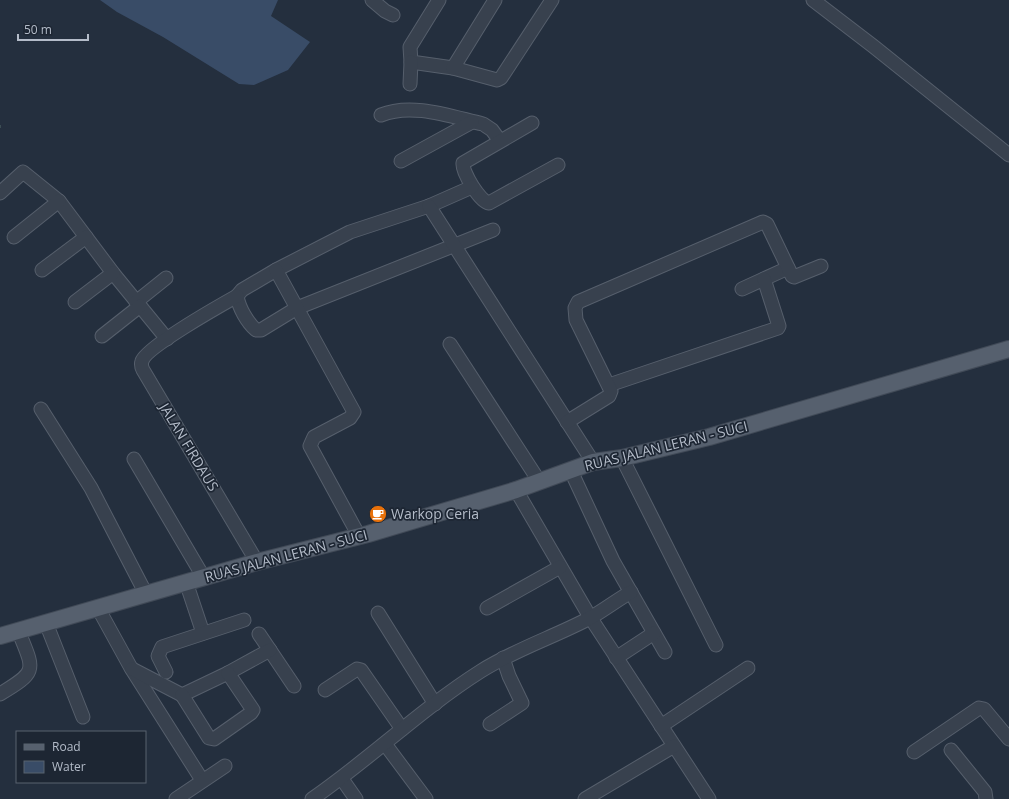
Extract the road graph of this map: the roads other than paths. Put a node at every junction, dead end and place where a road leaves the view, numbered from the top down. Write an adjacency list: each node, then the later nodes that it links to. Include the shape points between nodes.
1 (372, 0): 6 (street)
2 (439, 0): 7 (street, via 410,47)
3 (494, 0): 8 (street)
4 (552, 0): 8 (street, via 500,80)
5 (813, 0): 14 (street)
6 (392, 15)
7 (411, 62): 8 (street); 9 (street)
8 (453, 68)
9 (410, 84)
10 (381, 115): 11 (street, via 393,110 414,111)
11 (472, 122): 13 (street, via 483,124 492,130); 15 (street)
12 (532, 123): 13 (street)
13 (500, 141): 17 (street, via 463,163 462,167)
14 (1009, 155)
15 (401, 161)
16 (558, 165): 17 (street, via 489,203 485,202)
17 (472, 187): 20 (street, JALAN FIRDAUS)
18 (0, 193): 19 (street, via 23,172)
19 (59, 201): 22 (street); 23 (street)
20 (429, 206): 24 (street); 28 (street, JALAN FIRDAUS, via 350,232)
21 (493, 230): 24 (street)
22 (14, 237)
23 (86, 237): 27 (street); 29 (street)
24 (453, 246): 36 (street); 43 (street)
25 (821, 266): 26 (street, via 794,277)
26 (788, 268): 31 (street); 41 (street, via 767,224 763,222 578,302 575,308 576,320)
27 (42, 270)
28 (276, 270): 33 (street, JALAN FIRDAUS); 36 (street)
29 (113, 273): 34 (street); 35 (street)
30 (166, 278): 35 (street)
31 (764, 279): 32 (street); 41 (street, via 778,328)
32 (742, 289)
33 (237, 296): 36 (street, via 241,308 256,330 261,330); 38 (street, JALAN FIRDAUS)
34 (74, 302)
35 (138, 304): 37 (street); 38 (street)
36 (297, 308): 50 (street, via 354,412 350,418 314,437 310,446)
37 (102, 336)
38 (167, 339): 51 (street, JALAN FIRDAUS, via 144,357 143,370)
39 (450, 344): 48 (street)
40 (1009, 349): 44 (main road, RUAS JALAN LERAN - SUCI, via 709,437)
41 (609, 385): 43 (street, via 612,390 609,396)
42 (41, 409): 56 (street, via 91,488)
43 (567, 422): 46 (street)
44 (622, 458): 46 (main road, RUAS JALAN LERAN - SUCI); 68 (street)
45 (134, 459): 53 (street)
46 (593, 462): 47 (main road, RUAS JALAN LERAN - SUCI)
47 (571, 471): 48 (main road, RUAS JALAN LERAN - SUCI); 55 (street, via 613,561)
48 (539, 480): 49 (main road, RUAS JALAN LERAN - SUCI)
49 (516, 490): 50 (main road, RUAS JALAN LERAN - SUCI); 52 (street)
50 (359, 536): 51 (main road, RUAS JALAN LERAN - SUCI)
51 (257, 562): 53 (main road, RUAS JALAN LERAN - SUCI)
52 (560, 566): 58 (street); 60 (street)
53 (204, 578): 54 (main road, RUAS JALAN LERAN - SUCI)
54 (186, 582): 56 (main road, RUAS JALAN LERAN - SUCI); 64 (street)
55 (631, 592): 60 (street); 65 (street)
56 (146, 594): 57 (main road, RUAS JALAN LERAN - SUCI)
57 (98, 608): 62 (main road, RUAS JALAN LERAN - SUCI); 73 (street)
58 (487, 608)
59 (378, 613): 83 (street)
60 (590, 618): 71 (street); 72 (street)
61 (244, 620): 64 (street)
62 (46, 622): 63 (main road, RUAS JALAN LERAN - SUCI); 84 (street)
63 (18, 630): 67 (main road, RUAS JALAN LERAN - SUCI); 81 (street, via 30,660 30,671 24,680)
64 (203, 633): 75 (street, via 162,647 158,656)
65 (654, 633): 70 (street); 72 (street)
66 (259, 634): 69 (street)
67 (0, 636)
68 (716, 645)
69 (270, 650): 76 (street); 78 (street)
70 (665, 652)
71 (503, 658): 83 (street); 85 (street, via 522,703)
72 (616, 658): 86 (street)
73 (131, 668): 77 (street); 79 (street)
74 (748, 668): 86 (street)
75 (166, 672)
76 (228, 673): 82 (street); 82 (street, via 253,710 214,739 209,738)
77 (157, 682): 79 (street); 82 (street)
78 (294, 686)
79 (145, 690): 95 (street)
80 (325, 690): 87 (street, via 357,669 361,670)
81 (0, 694)
82 (182, 695)
83 (435, 704): 87 (street)
84 (83, 717)
85 (490, 724)
86 (661, 726): 90 (street)
87 (402, 729): 89 (street)
88 (1009, 739): 92 (street, via 984,709 979,708)
89 (385, 744): 94 (street); 99 (street)
90 (674, 746): 100 (street); 101 (street)
91 (951, 750): 102 (street, via 985,792)
92 (914, 752)
93 (225, 766): 95 (street)
94 (342, 779): 97 (street); 98 (street)
95 (202, 780): 96 (street)
96 (176, 799)
97 (312, 799)
98 (356, 799)
99 (426, 799)
100 (585, 799)
101 (709, 799)
102 (986, 799)

